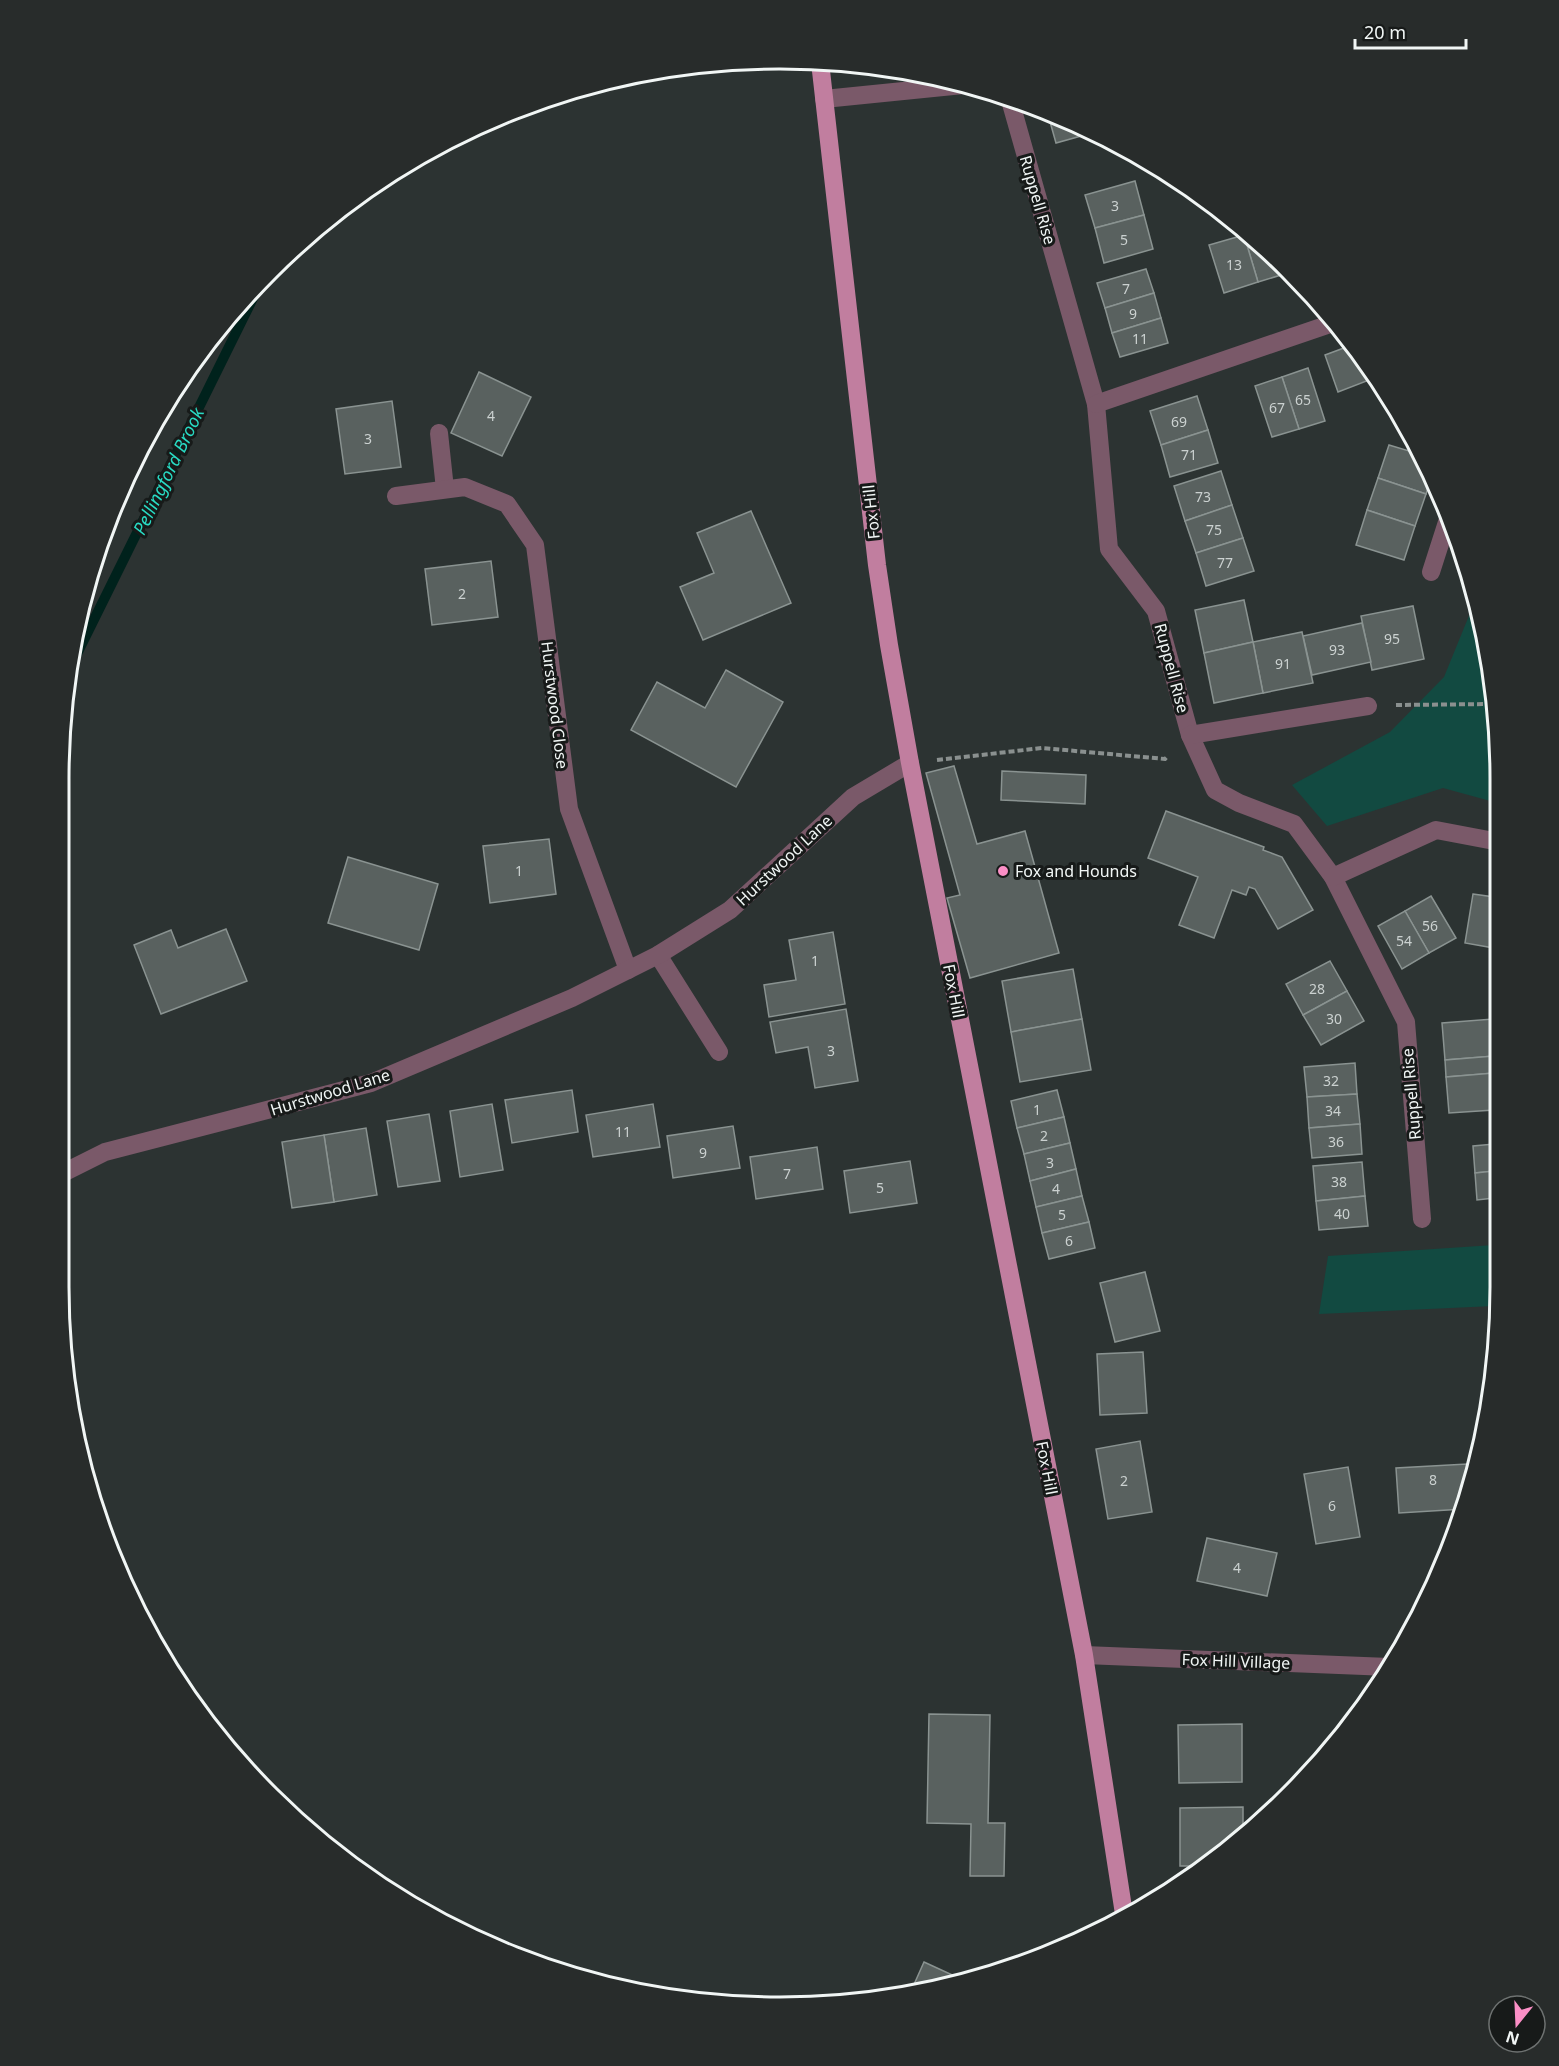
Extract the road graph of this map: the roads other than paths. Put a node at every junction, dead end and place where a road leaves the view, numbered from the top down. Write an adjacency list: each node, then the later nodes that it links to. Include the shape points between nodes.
1 (821, 71): 3 (main road, Fox Hill)
2 (938, 87): 3 (street)
3 (824, 99): 14 (main road, Fox Hill, via 877,565)
4 (1013, 109): 6 (street, Ruppell Rise)
5 (1326, 326): 6 (street)
6 (1096, 404): 13 (street, Ruppell Rise, via 1109,549 1156,611)
7 (439, 433): 8 (street)
8 (445, 489): 9 (street, Hurstwood Close); 18 (street, Hurstwood Close, via 465,487 507,504 535,545 569,808)
9 (396, 496)
10 (1444, 530): 11 (street)
11 (1431, 572)
12 (1368, 706): 13 (street)
13 (1190, 735): 16 (street, Ruppell Rise, via 1215,790 1294,825)
14 (910, 763): 17 (street, Hurstwood Lane, via 853,796 730,910); 22 (main road, Fox Hill)
15 (1490, 840): 16 (street, via 1436,830)
16 (1333, 877): 21 (street, Ruppell Rise, via 1406,1022)
17 (658, 955): 18 (street, Hurstwood Lane); 19 (street)
18 (628, 970): 20 (street, Hurstwood Lane, via 572,998 371,1083 105,1152)
19 (719, 1052)
20 (69, 1170)
21 (1422, 1219)
22 (1084, 1655): 23 (street, Fox Hill Village); 24 (main road, Fox Hill)
23 (1379, 1667)
24 (1123, 1908)

